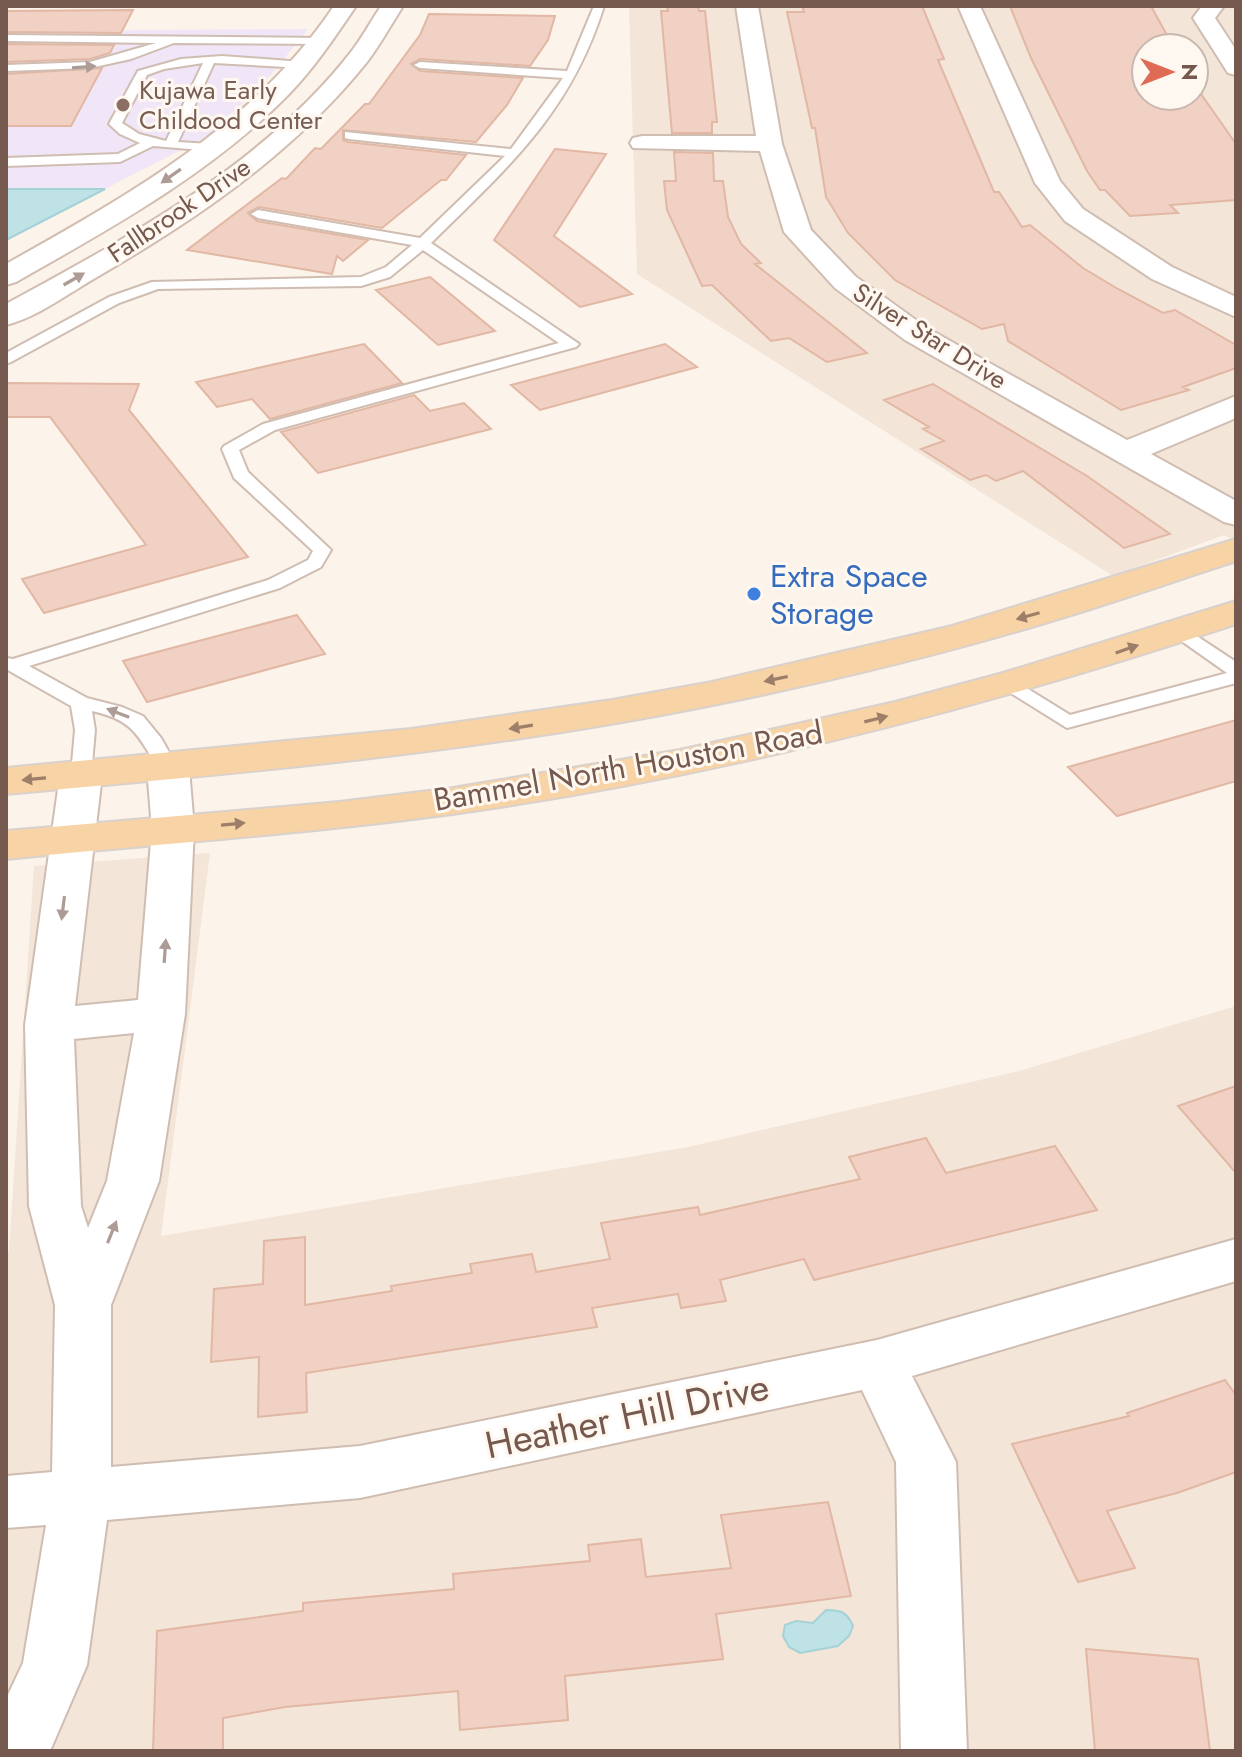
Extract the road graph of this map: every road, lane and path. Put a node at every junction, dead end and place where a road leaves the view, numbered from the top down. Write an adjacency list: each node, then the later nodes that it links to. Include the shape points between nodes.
1 (345, 6): 9 (street, Fallbrook Drive)
2 (392, 6): 10 (street, Fallbrook Drive)
3 (599, 6): 19 (lane)
4 (747, 6): 24 (street, Silver Star Drive)
5 (969, 6): 32 (street, via 1048,183 1074,215 1162,273)
6 (1213, 6): 18 (street, via 1204,18)
7 (6, 38): 8 (lane)
8 (175, 39): 9 (lane); 12 (lane)
9 (323, 41): 10 (street); 14 (street, Fallbrook Drive)
10 (370, 43): 16 (street, Fallbrook Drive)
11 (67, 52): 12 (lane)
12 (145, 52): 17 (lane, one-way to 12, via 86,68)
13 (210, 60): 14 (lane); 21 (lane, via 176,62 142,73 115,124 123,132); 23 (lane)
14 (303, 65): 16 (street); 25 (street, Fallbrook Drive)
15 (420, 65): 19 (lane)
16 (351, 67): 26 (street, Fallbrook Drive)
17 (6, 68)
18 (1236, 68)
19 (572, 75): 27 (lane)
20 (349, 135): 27 (lane)
21 (153, 141): 23 (lane); 28 (lane, via 120,158)
22 (642, 143): 24 (street)
23 (171, 144): 25 (lane)
24 (770, 144): 36 (street, Silver Star Drive, via 798,232 845,282 916,334)
25 (212, 147): 26 (street); 31 (street, Fallbrook Drive, one-way to 31, via 151,191)
26 (265, 151): 33 (street, Fallbrook Drive, one-way to 26, via 149,234)
27 (515, 153): 30 (lane)
28 (6, 162)
29 (258, 214): 30 (lane)
30 (422, 243): 34 (lane, via 387,273 364,281 157,285 114,300); 41 (lane, via 571,344 269,427 243,439 230,449 240,474 322,550 315,563 274,584)
31 (6, 276)
32 (1236, 308)
33 (6, 316)
34 (6, 359)
35 (1236, 406): 36 (street)
36 (1127, 452): 37 (street, Silver Star Drive)
37 (1236, 515)
38 (1236, 550): 45 (main road, Bammel North Houston Road, one-way to 45, via 957,636 664,702 351,750)
39 (1236, 612): 40 (main road, Bammel North Houston Road)
40 (1180, 631): 42 (lane); 43 (main road, Bammel North Houston Road, one-way to 40)
41 (9, 664): 44 (lane)
42 (1236, 674): 43 (lane, via 1067,722)
43 (1008, 685): 48 (main road, Bammel North Houston Road, one-way to 43, via 340,815 547,786 822,732)
44 (81, 703): 45 (lane, one-way to 44, via 149,729 120,712); 46 (lane)
45 (168, 768): 46 (main road, Bammel North Houston Road); 48 (street)
46 (81, 775): 47 (main road, Bammel North Houston Road, one-way to 47); 49 (street)
47 (6, 781)
48 (173, 829): 49 (main road, Bammel North Houston Road); 51 (street, one-way to 48)
49 (72, 839): 50 (main road, Bammel North Houston Road); 52 (street, one-way to 52)
50 (6, 845)
51 (161, 1014): 52 (street); 54 (street, one-way to 51, via 133,1181)
52 (49, 1025): 54 (street, via 55,1206)
53 (1236, 1260): 55 (street, Heather Hill Drive)
54 (83, 1305): 56 (street)
55 (877, 1363): 56 (street, Heather Hill Drive, via 360,1472); 59 (street, via 926,1462)
56 (81, 1494): 57 (street, Heather Hill Drive); 58 (street, via 55,1665)
57 (6, 1502)
58 (16, 1751)
59 (934, 1751)

